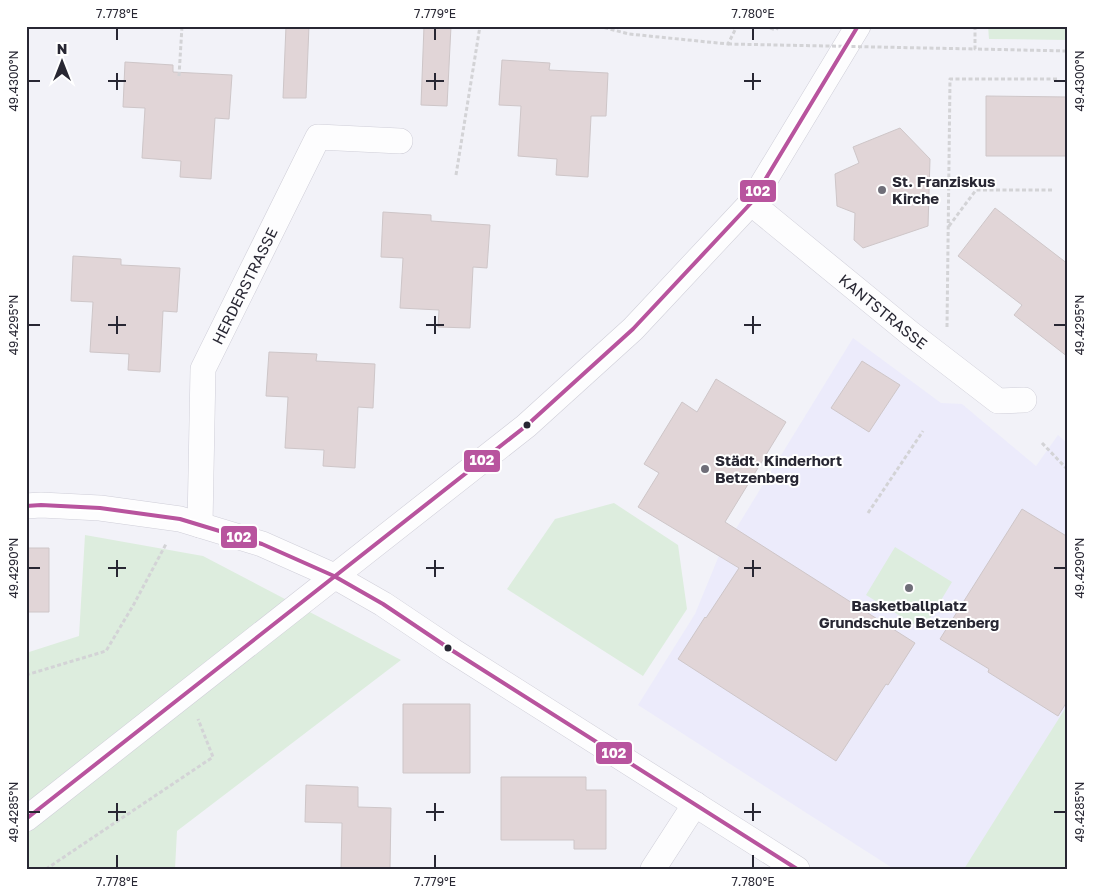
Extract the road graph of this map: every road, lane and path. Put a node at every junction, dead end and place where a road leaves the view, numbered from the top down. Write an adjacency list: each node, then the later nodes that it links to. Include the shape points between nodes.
1 (182, 26): 12 (path)
2 (480, 26): 15 (path)
3 (598, 26): 9 (path, via 629,34)
4 (737, 26): 9 (path)
5 (764, 26): 6 (path, via 776,30)
6 (779, 26)
7 (858, 26): 17 (street)
8 (975, 26): 10 (path)
9 (728, 44): 10 (path, bridge)
10 (975, 49): 11 (path)
11 (1068, 51)
12 (179, 76)
13 (1059, 79): 18 (path, via 950,79)
14 (400, 141): 26 (street, HERDERSTRASSE, via 318,137 203,369)
15 (456, 175)
16 (1052, 190): 18 (path, via 976,190)
17 (751, 203): 20 (street, KANTSTRASSE, via 998,401); 28 (street, via 634,329 562,394 526,426)
18 (949, 226): 19 (path)
19 (947, 332)
20 (1024, 400)
21 (923, 431): 25 (path)
22 (1042, 443): 23 (path)
23 (1068, 470)
24 (26, 506): 26 (street, via 100,508 180,519)
25 (868, 513)
26 (200, 525): 28 (street, via 262,544)
27 (170, 537): 29 (path, via 106,651)
28 (334, 576): 30 (street); 31 (street)
29 (26, 675)
30 (187, 692): 32 (street); 33 (path, via 213,757)
31 (695, 804): 34 (street); 35 (street)
32 (26, 819)
33 (46, 869)
34 (654, 869)
35 (797, 869)

